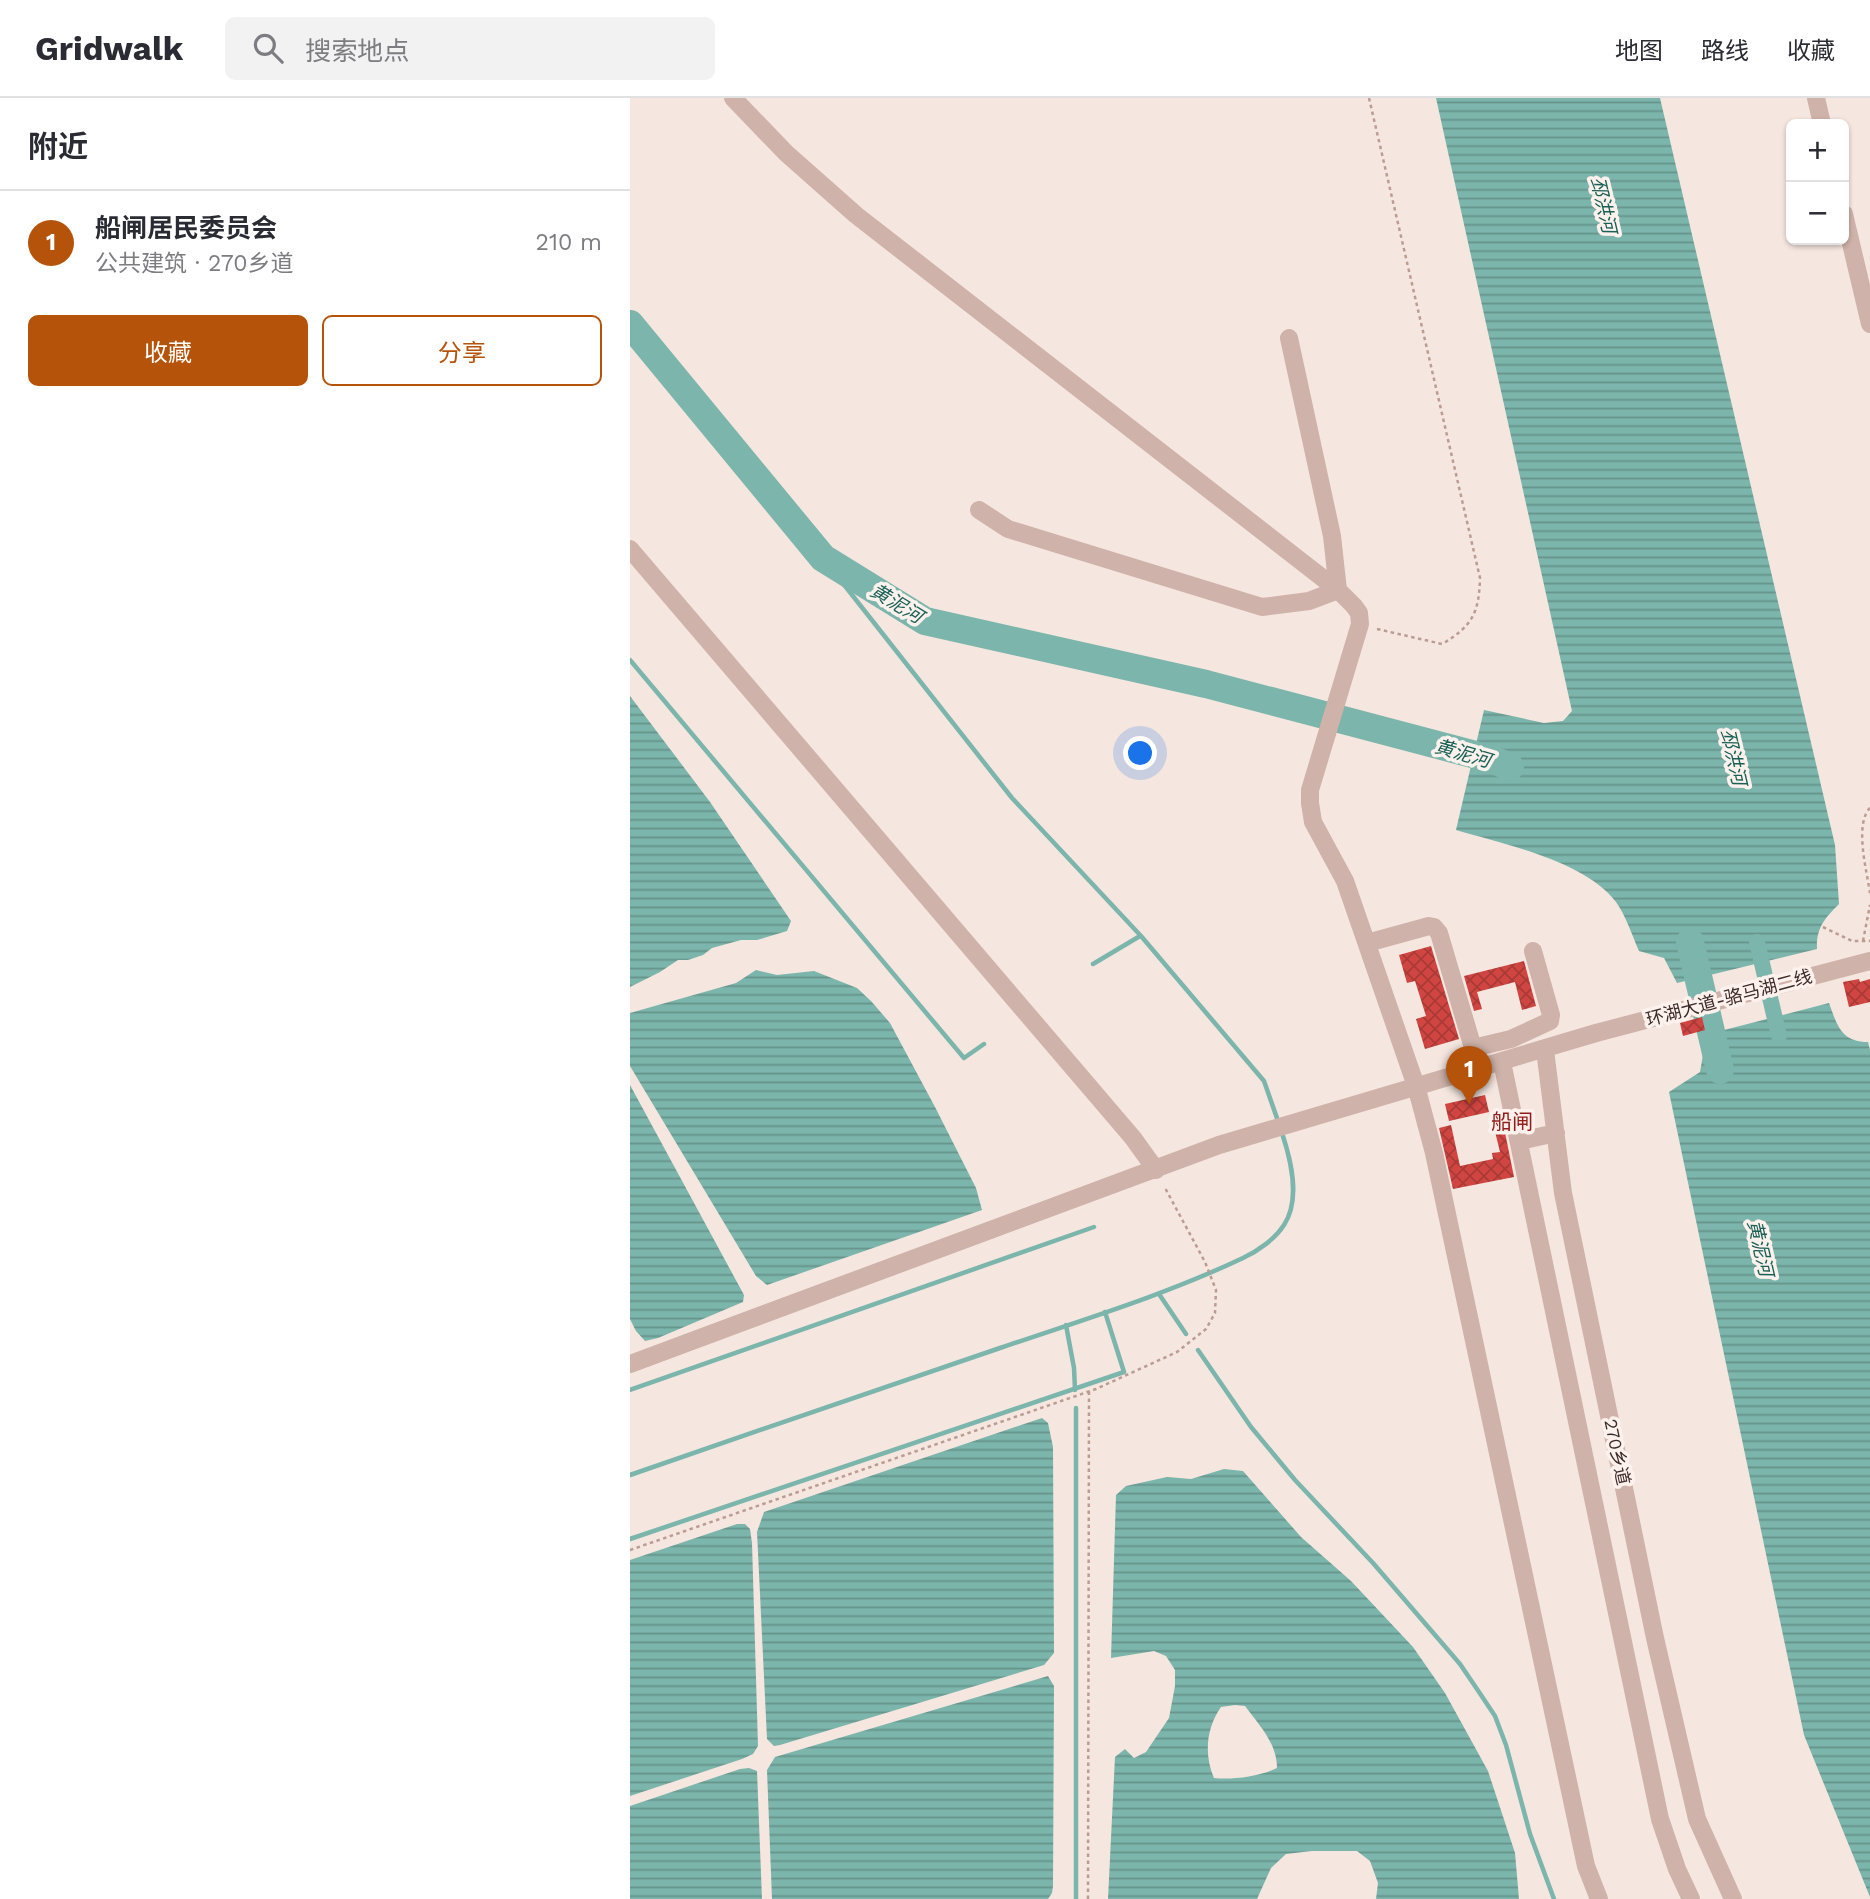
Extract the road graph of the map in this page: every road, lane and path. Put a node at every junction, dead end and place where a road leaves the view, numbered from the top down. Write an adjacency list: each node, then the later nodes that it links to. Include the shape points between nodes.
1 (733, 98): 10 (street, via 856,215)
2 (1369, 98): 11 (path, via 1480,591 1471,621 1442,644)
3 (1816, 98): 4 (street)
4 (1821, 119)
5 (1849, 235): 6 (street)
6 (1870, 324)
7 (1289, 338): 10 (street, via 1332,536)
8 (979, 510): 10 (street, via 1008,529 1262,607 1309,601)
9 (630, 549): 26 (street)
10 (1338, 590): 11 (street, via 1354,606)
11 (1360, 624): 18 (street, via 1310,790 1313,822 1345,881)
12 (1870, 808): 13 (path, via 1862,846)
13 (1870, 893)
14 (1870, 905): 16 (path)
15 (1823, 927): 16 (path, via 1852,941)
16 (1863, 941): 17 (path)
17 (1870, 941)
18 (1367, 943): 19 (street, via 1434,927 1473,1048 1511,1039 1550,1021); 23 (street)
19 (1533, 951)
20 (1866, 962): 21 (street, 环湖大道-骆马湖二线)
21 (1545, 1050): 22 (street); 24 (street, 270乡道)
22 (1502, 1062): 23 (street); 25 (street)
23 (1416, 1086): 26 (street, via 1219,1145); 31 (street, via 1586,1866)
24 (1556, 1133): 25 (street); 33 (street, 270乡道, via 1563,1193 1655,1638 1697,1819)
25 (1519, 1141): 32 (street, via 1660,1819)
26 (1156, 1170): 27 (street); 28 (path, via 1208,1269 1216,1290 1215,1313 1206,1329 1177,1352)
27 (630, 1364)
28 (1089, 1391): 29 (path); 30 (path)
29 (630, 1550)
30 (1088, 1899)
31 (1599, 1899)
32 (1691, 1899)
33 (1733, 1899)

